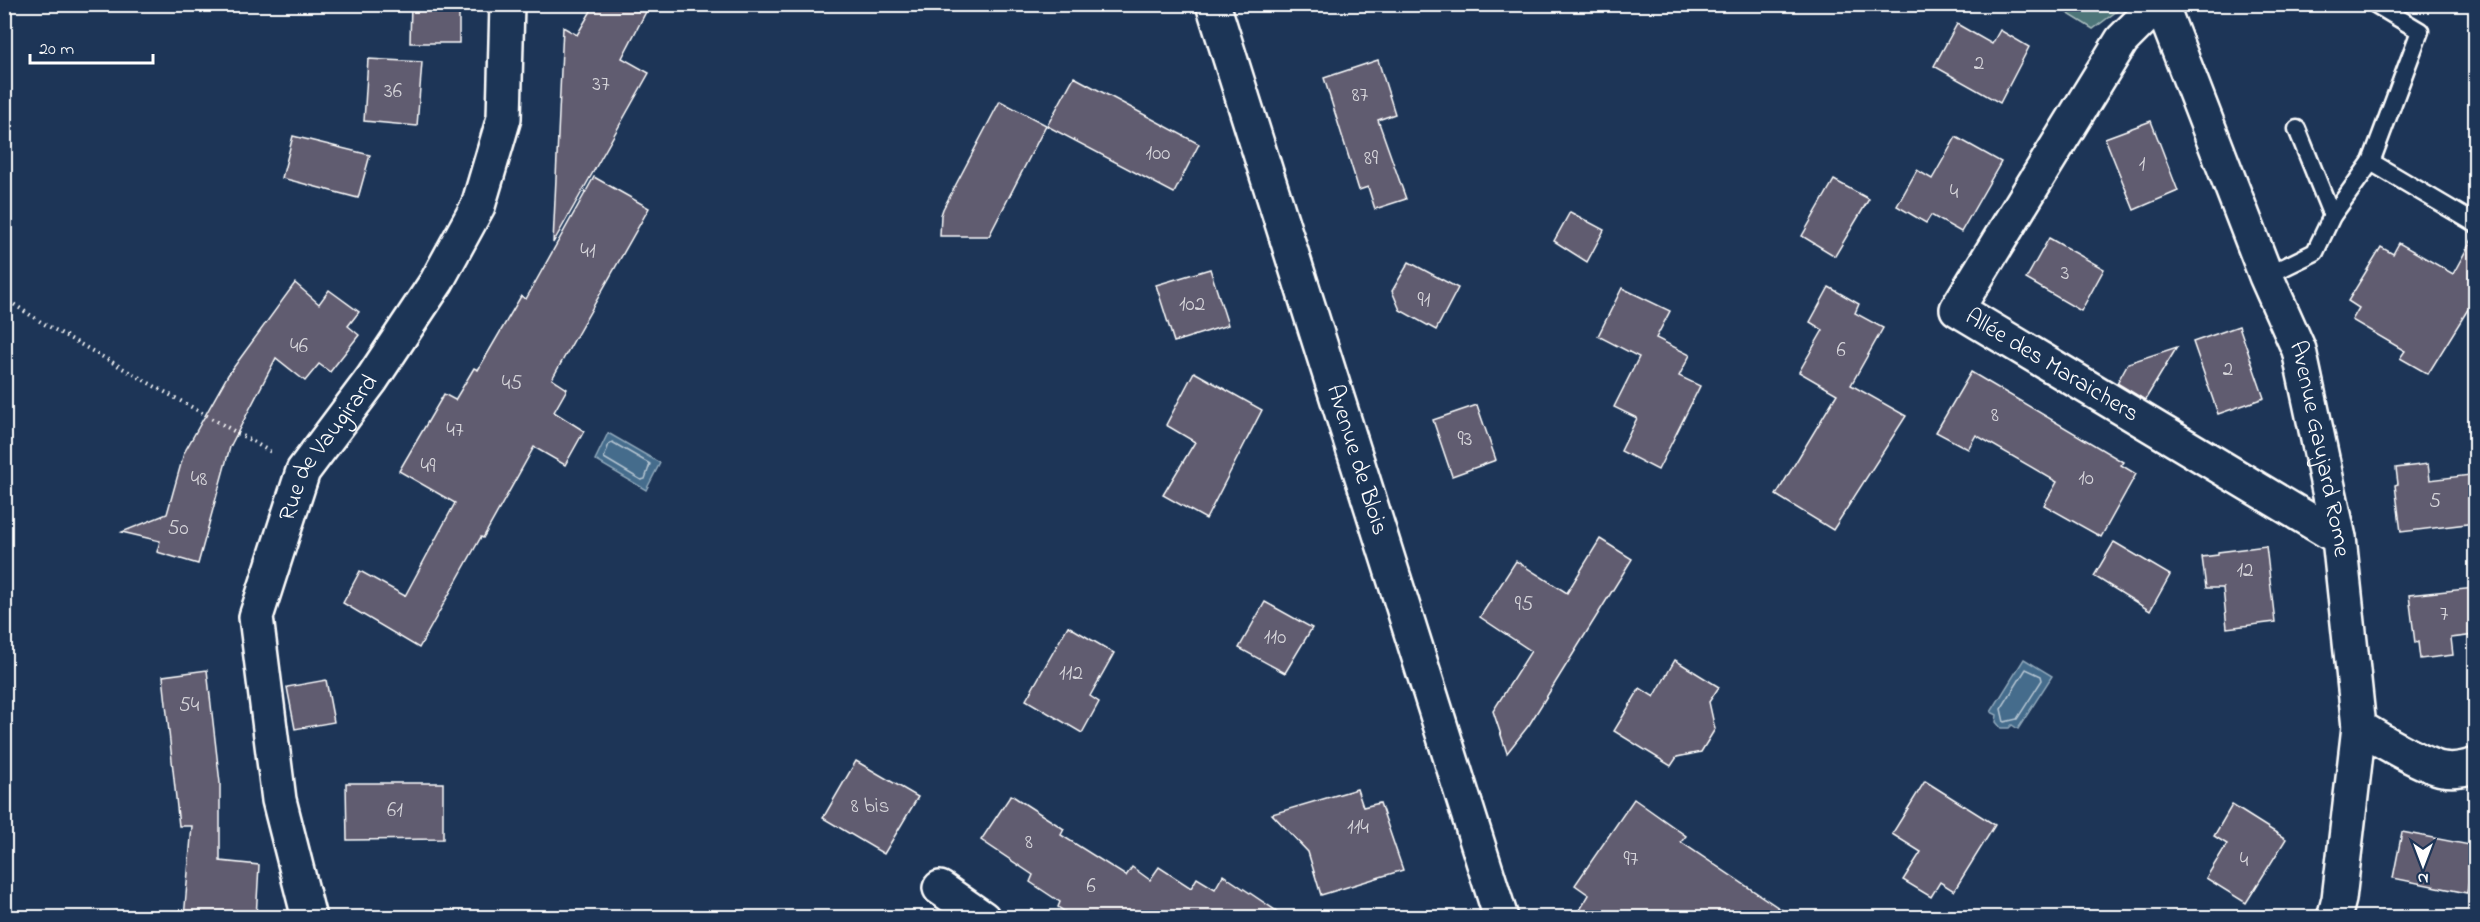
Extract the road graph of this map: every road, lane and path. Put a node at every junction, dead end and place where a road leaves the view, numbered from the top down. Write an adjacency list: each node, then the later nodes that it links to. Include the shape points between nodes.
1 (507, 4): 11 (street, Rue de Vaugirard, via 504,118 478,206 437,281 372,379)
2 (1213, 4): 18 (street, Avenue de Blois)
3 (2160, 4): 9 (street, Avenue Gaujard Rome); 12 (street, Allée des Maraichers, via 2122,40 1956,309)
4 (2375, 4): 6 (lane, via 2420,31)
5 (2297, 129): 7 (lane)
6 (2371, 162): 7 (lane); 8 (lane)
7 (2332, 216): 9 (lane, via 2316,252)
8 (2475, 224)
9 (2266, 276): 12 (street, Avenue Gaujard Rome, via 2300,350)
10 (4, 298): 11 (path)
11 (303, 471): 16 (street, Rue de Vaugirard, via 256,617 279,800)
12 (2338, 538): 13 (street, Avenue Gaujard Rome)
13 (2359, 726): 14 (street, via 2440,769 2460,770); 19 (street, Avenue Gaujard Rome)
14 (2475, 765)
15 (940, 888): 17 (street)
16 (309, 918)
17 (983, 918)
18 (1501, 918)
19 (2334, 918)

